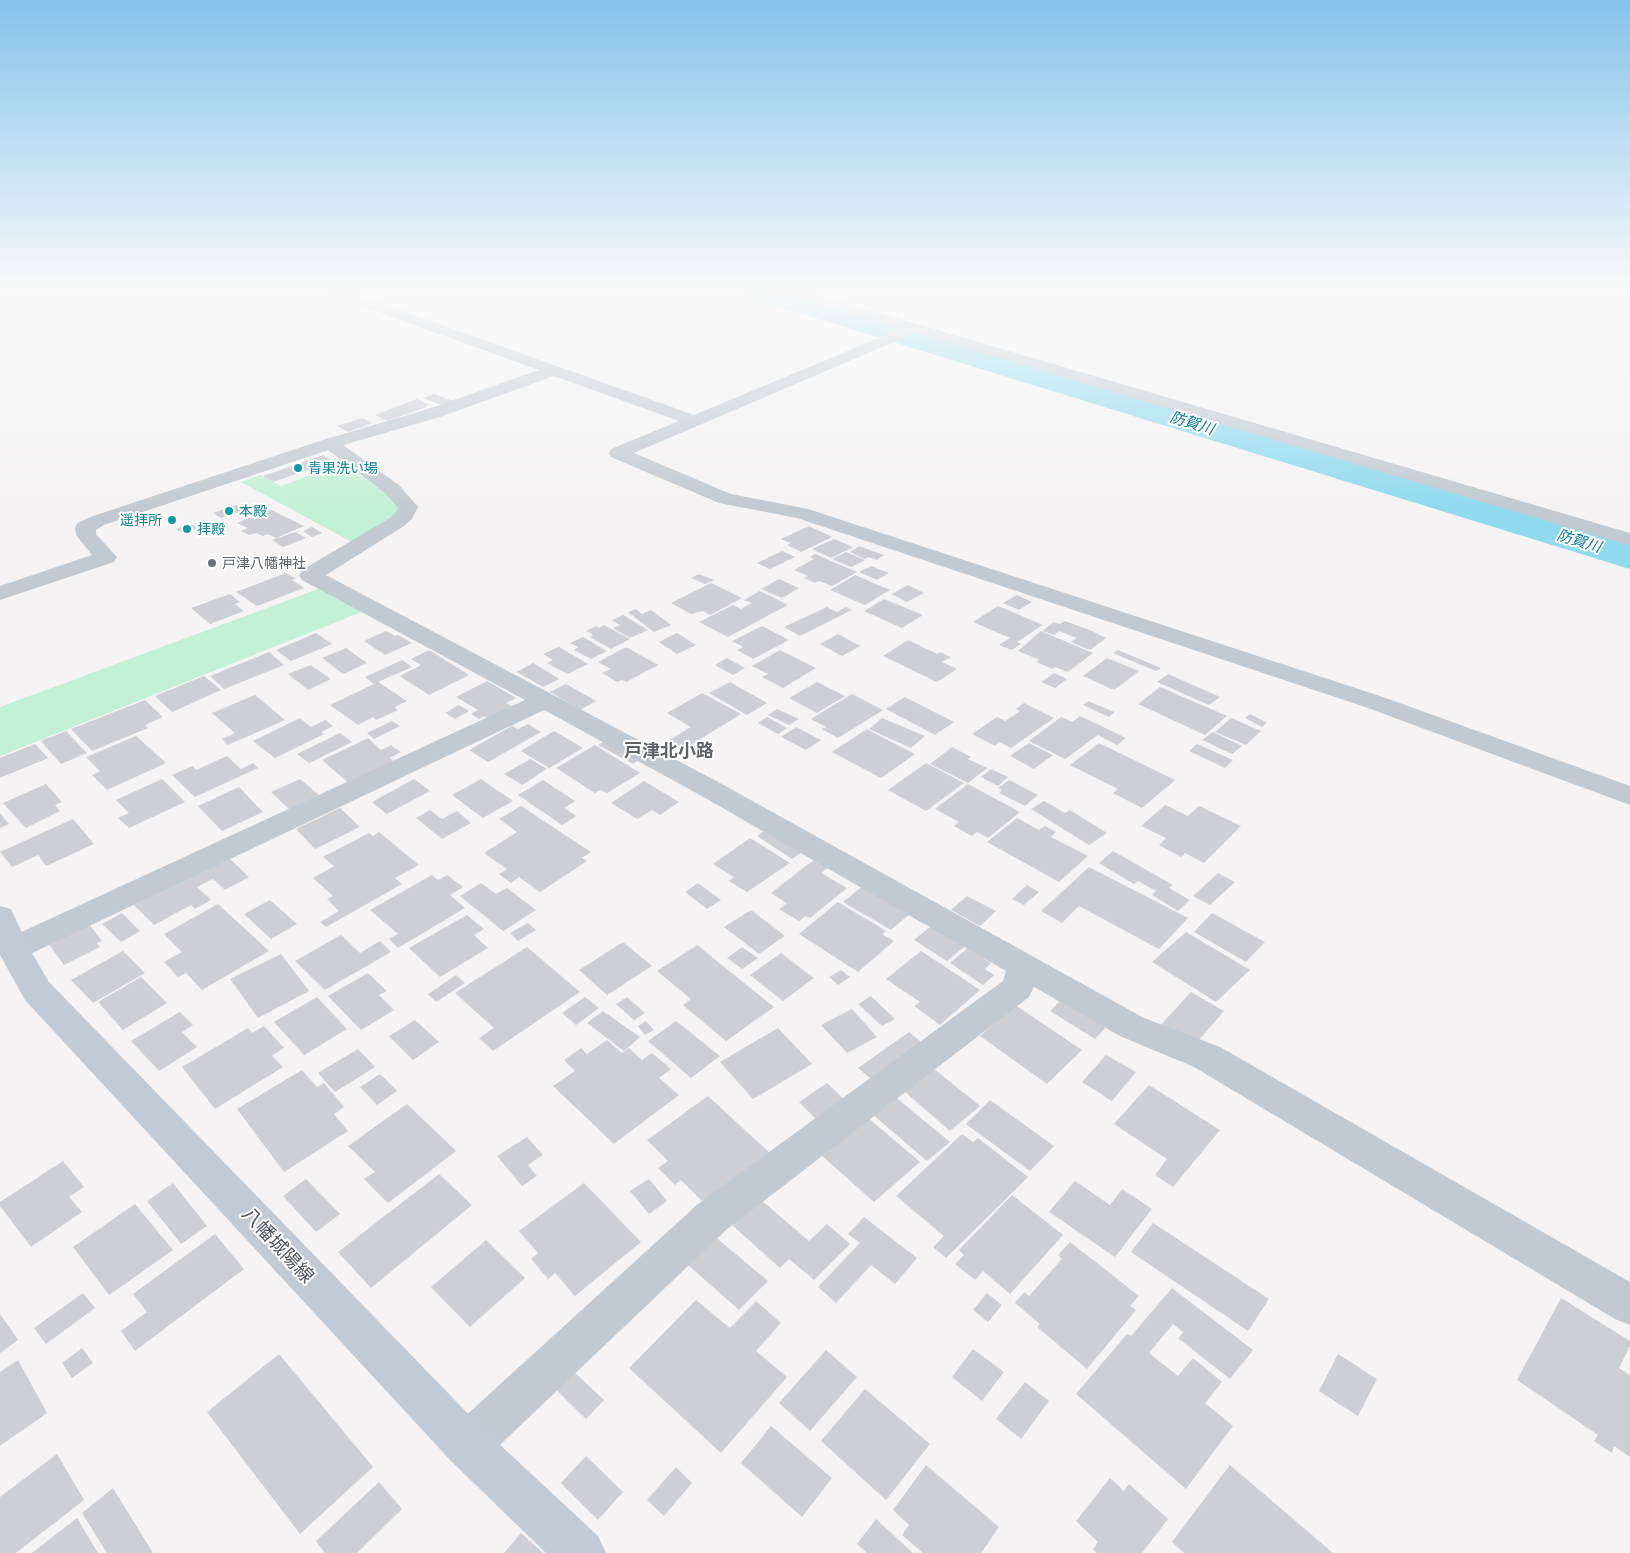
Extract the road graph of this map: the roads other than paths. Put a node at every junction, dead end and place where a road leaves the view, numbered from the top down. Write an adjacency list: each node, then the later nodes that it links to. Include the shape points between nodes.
1 (529, 362): 4 (street)
2 (834, 362): 5 (street)
3 (1031, 362): 7 (street)
4 (552, 371): 5 (street); 6 (street, via 434,413)
5 (696, 421): 10 (street, via 618,453 726,499 810,516 1374,702)
6 (332, 443): 8 (street, via 96,521 85,527 86,535 106,557); 9 (street, via 392,489 408,507 397,522 310,575)
7 (1630, 540)
8 (0, 594)
9 (543, 701): 11 (street); 12 (street, via 710,789)
10 (1630, 796)
11 (7, 933): 14 (main road, 八幡城陽線, via 38,990)
12 (1024, 967): 13 (street, via 1132,1027 1207,1057); 14 (street, via 1017,988 712,1217)
13 (1630, 1305)
14 (467, 1445): 15 (main road, 八幡城陽線)
15 (581, 1553)

